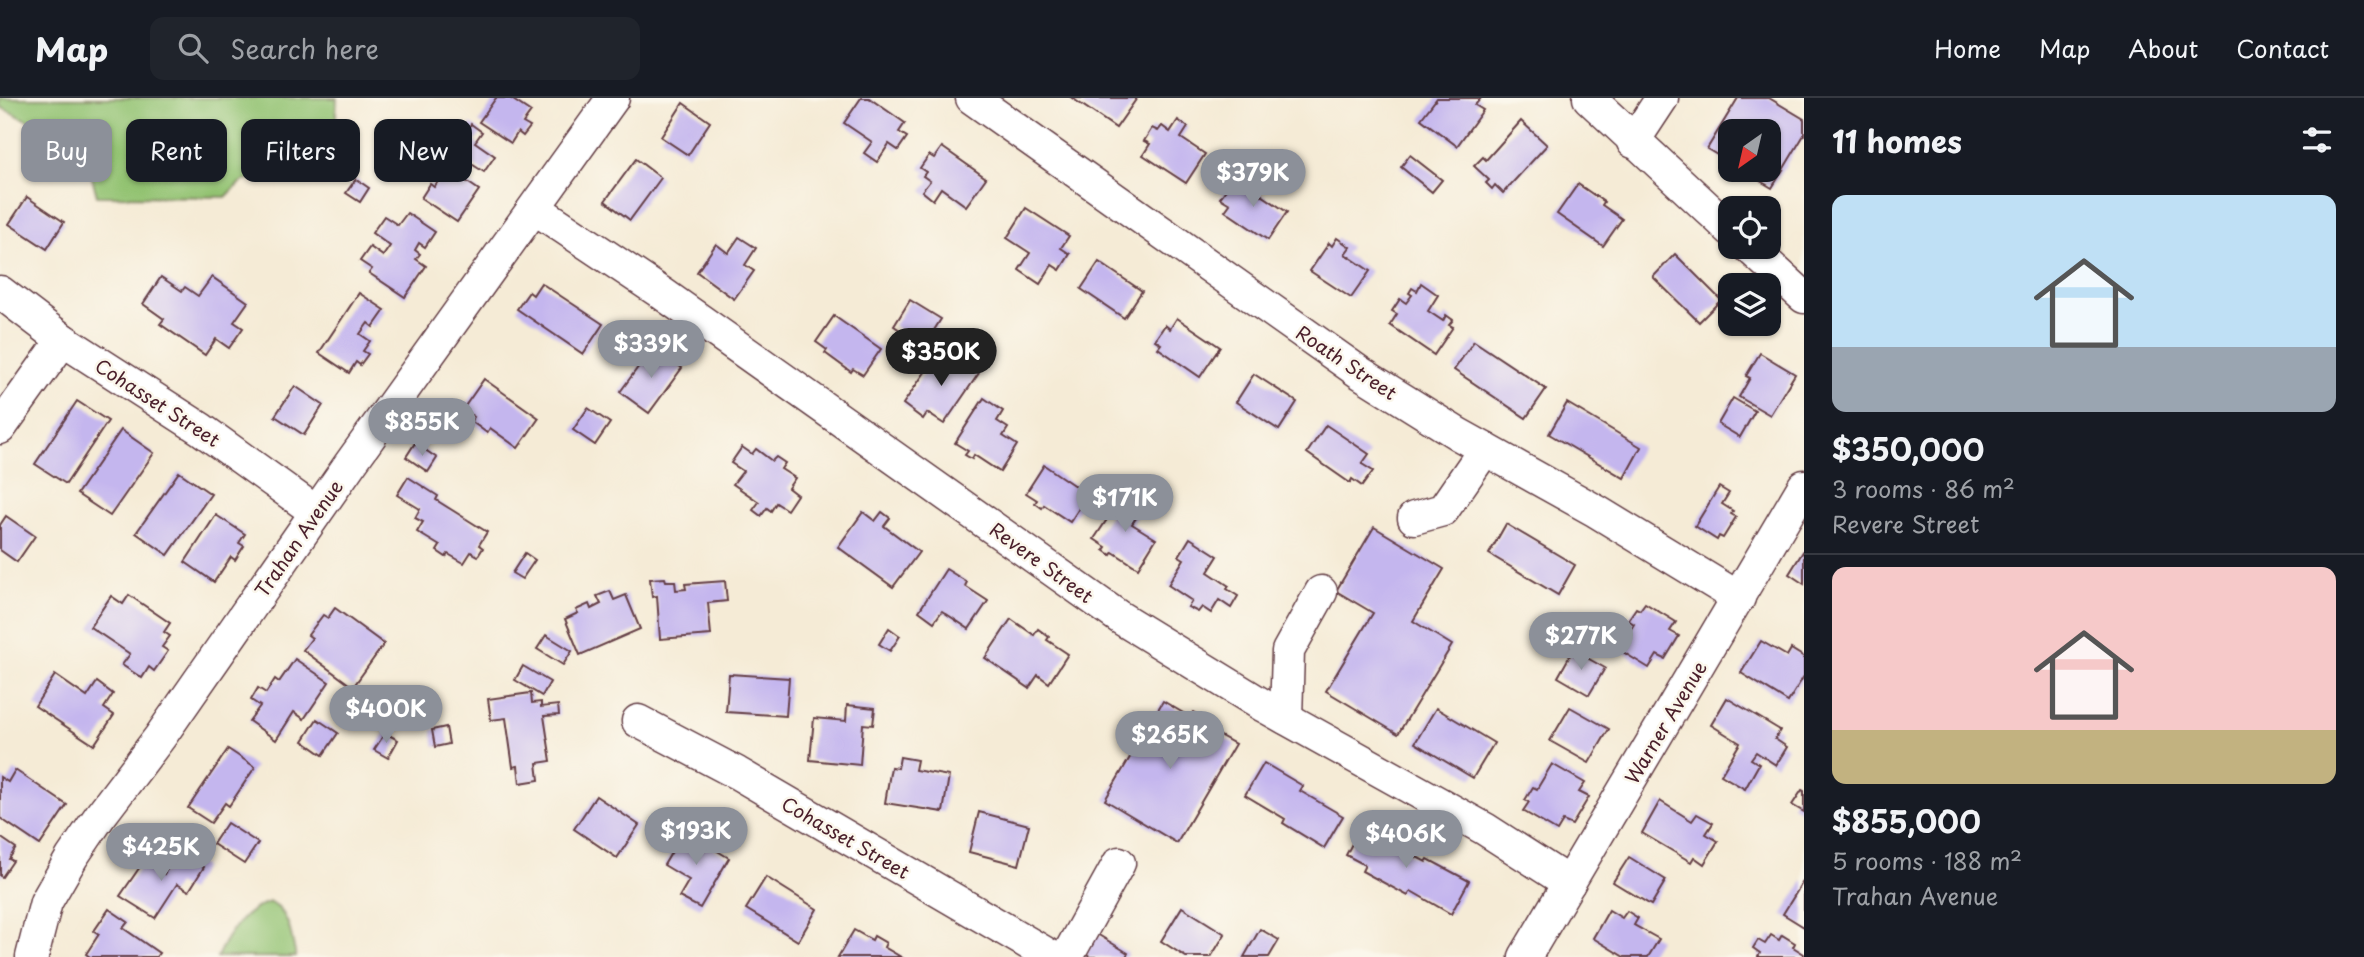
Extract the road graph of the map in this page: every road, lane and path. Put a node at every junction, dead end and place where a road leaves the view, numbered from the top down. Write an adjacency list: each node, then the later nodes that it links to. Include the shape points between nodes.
1 (613, 98): 6 (street, Trahan Avenue)
2 (972, 98): 13 (street, Roath Street, via 1359,372)
3 (1589, 98): 5 (street)
4 (1662, 98): 5 (street)
5 (1633, 142): 7 (street)
6 (536, 209): 15 (street, Trahan Avenue); 19 (street, Revere Street, via 1119,617)
7 (1718, 218)
8 (1762, 259): 10 (street)
9 (0, 292): 11 (street, Cohasset Street)
10 (1804, 297)
11 (63, 340): 12 (street); 15 (street, Cohasset Street, via 201,429)
12 (0, 428)
13 (1485, 449): 16 (street, via 1443,510); 18 (street, Roath Street)
14 (1804, 486): 18 (street, Warner Avenue)
15 (316, 512): 23 (street, Trahan Avenue, via 72,857 46,901)
16 (1415, 518)
17 (1321, 592): 19 (street, via 1288,651)
18 (1739, 598): 22 (street, Warner Avenue)
19 (1286, 718): 22 (street, Revere Street, via 1485,829)
20 (638, 721): 24 (street, Cohasset Street, via 737,773)
21 (1119, 863): 25 (street)
22 (1569, 883): 26 (street, Warner Avenue)
23 (32, 957)
24 (1052, 957)
25 (1066, 957)
26 (1525, 957)

